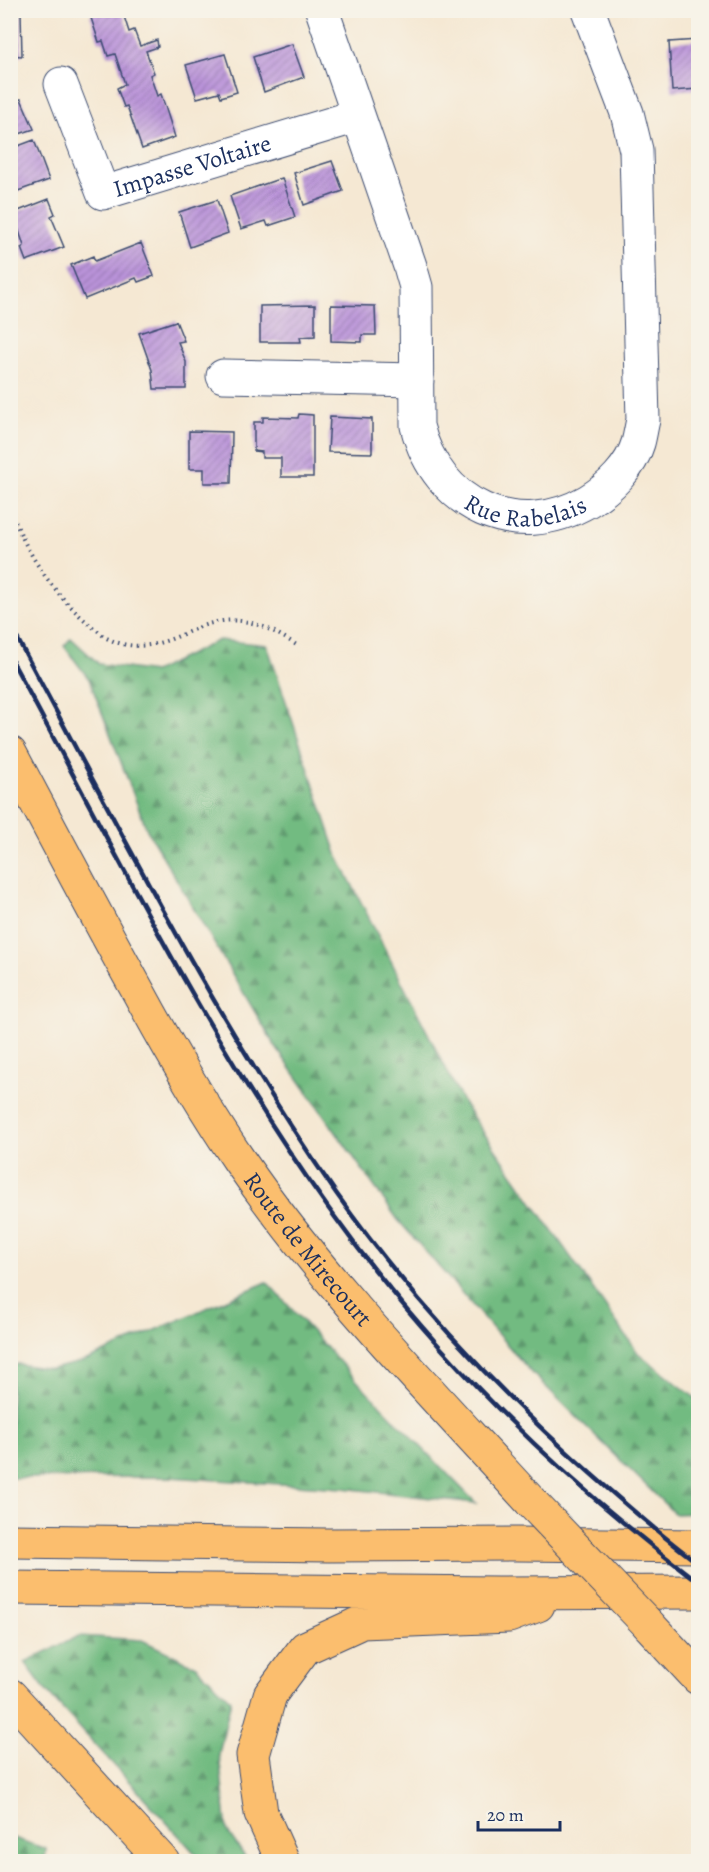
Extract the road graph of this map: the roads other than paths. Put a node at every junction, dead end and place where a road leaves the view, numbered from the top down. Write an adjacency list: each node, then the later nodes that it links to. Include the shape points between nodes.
1 (322, 10): 4 (street, Rue Rabelais)
2 (588, 10): 6 (street, Rue Rabelais, via 627,113 636,150 643,420 638,444 616,479 575,508 552,516 507,518 462,497 433,466 417,426)
3 (61, 84): 4 (street, Impasse Voltaire, via 104,193)
4 (357, 116): 6 (street, Rue Rabelais, via 416,287)
5 (223, 376): 6 (street)
6 (417, 380)
7 (10, 753): 13 (main road, Route de Mirecourt, bridge, via 202,1104 283,1221 337,1288 532,1503)
8 (10, 1541): 9 (main road)
9 (699, 1546)
10 (10, 1588): 11 (main road)
11 (576, 1592): 12 (main road); 16 (main road, via 509,1616 362,1622 305,1648 270,1695 253,1755 261,1813)
12 (699, 1592)
13 (699, 1677)
14 (10, 1695): 15 (main road)
15 (163, 1862)
16 (283, 1862)

